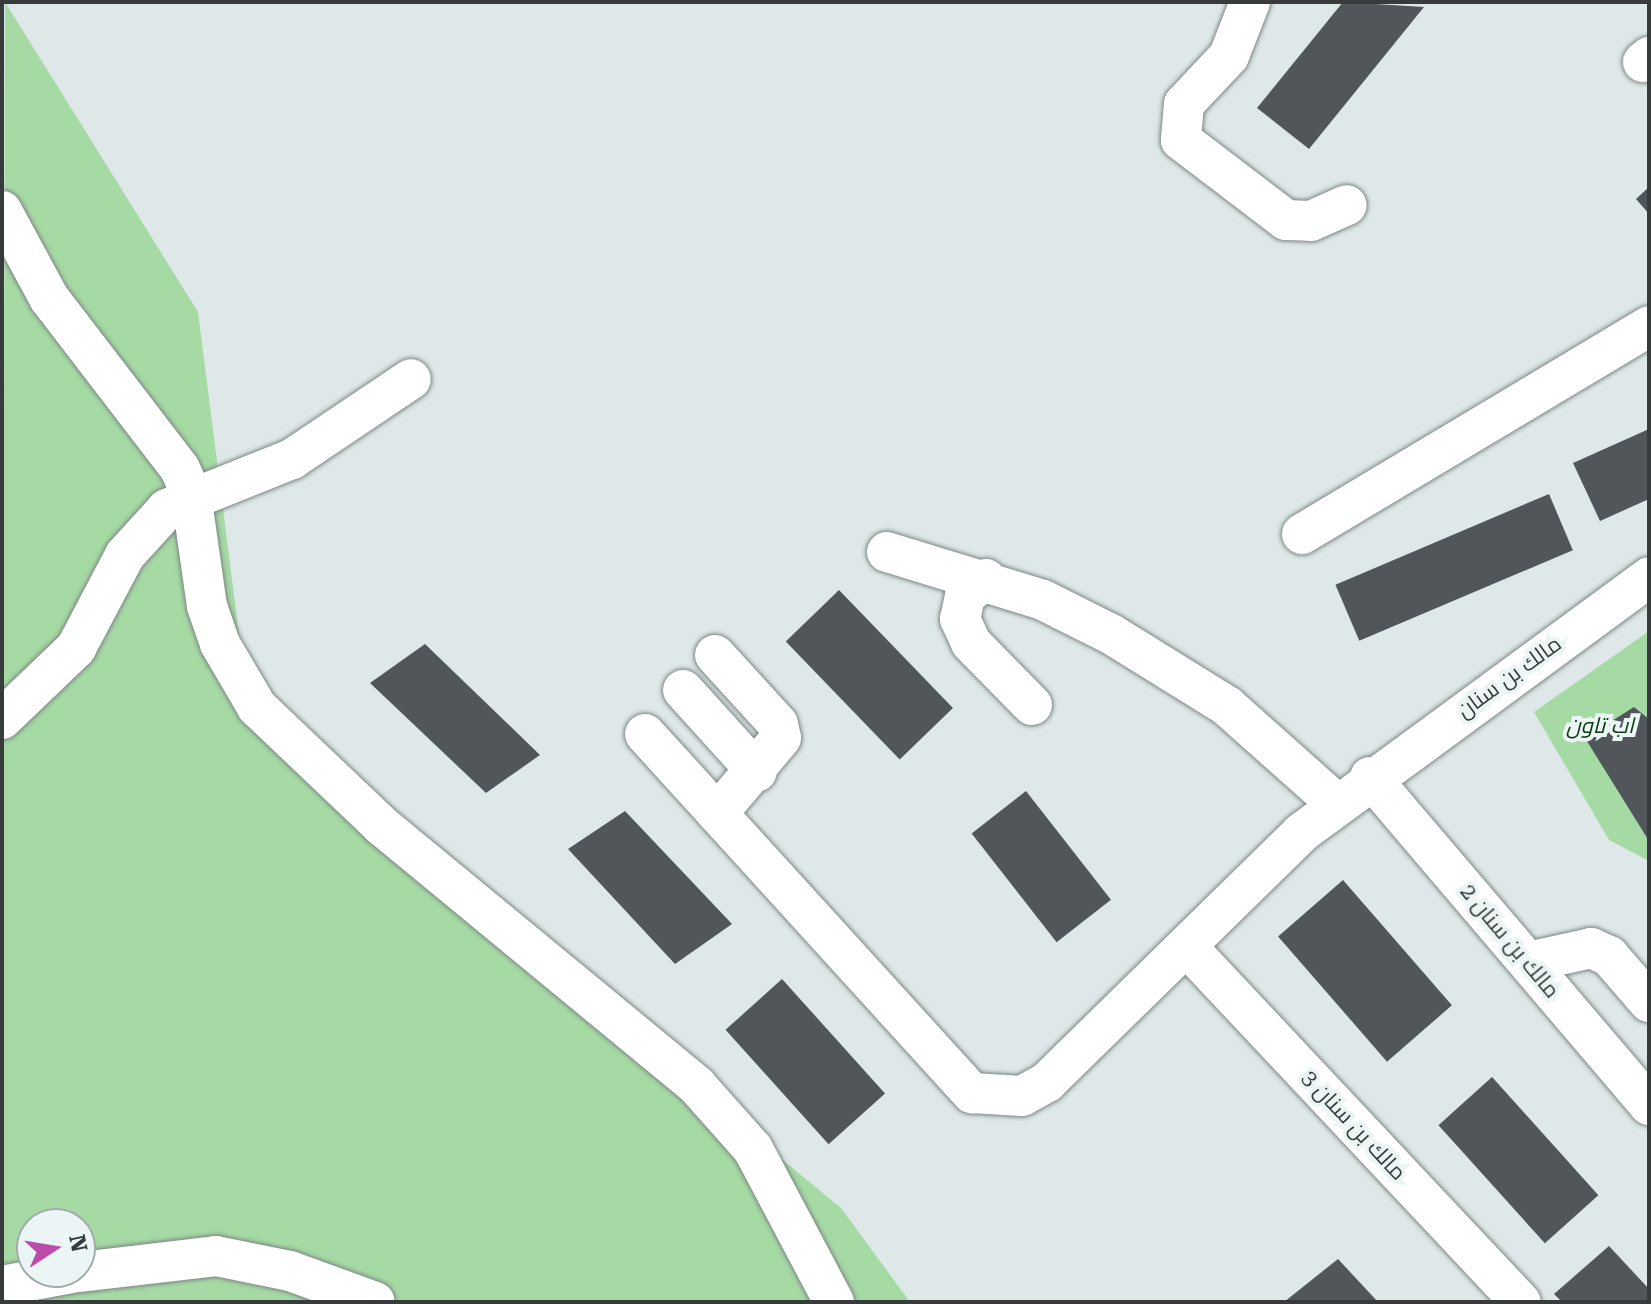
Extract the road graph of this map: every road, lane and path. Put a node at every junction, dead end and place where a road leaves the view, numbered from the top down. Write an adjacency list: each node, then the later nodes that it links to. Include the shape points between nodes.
1 (1250, 2): 2 (street, via 1229,56 1184,104 1181,140 1286,220 1311,221)
2 (1347, 205)
3 (2, 211): 6 (street, via 33,274 159,437)
4 (1649, 326): 7 (street)
5 (411, 379): 6 (street, via 265,473)
6 (191, 494): 14 (street, via 142,531 76,648); 26 (street, via 207,606 257,707 382,826 697,1086 753,1149)
7 (1302, 534)
8 (887, 552): 10 (street)
9 (1649, 577): 17 (street, مالك بن سنان)
10 (986, 579): 13 (street, via 965,596 960,619 971,643); 18 (street, via 1111,634 1227,706)
11 (715, 655): 16 (street, via 778,724 780,747)
12 (683, 690): 16 (street)
13 (1032, 705)
14 (2, 719)
15 (645, 734): 19 (street, مالك بن سنان)
16 (757, 772): 19 (street)
17 (1370, 777): 18 (street, مالك بن سنان); 21 (street, مالك بن سنان 2)
18 (1337, 804): 20 (street, مالك بن سنان)
19 (717, 814): 20 (street, مالك بن سنان, via 972,1093 1022,1096 1047,1082)
20 (1188, 948): 27 (street, مالك بن سنان 3)
21 (1528, 962): 22 (street, via 1591,948 1609,956); 23 (street, مالك بن سنان 2)
22 (1649, 1002)
23 (1649, 1105)
24 (96, 1270): 25 (street, via 216,1256 290,1271)
25 (375, 1302)
26 (834, 1302)
27 (1521, 1302)

